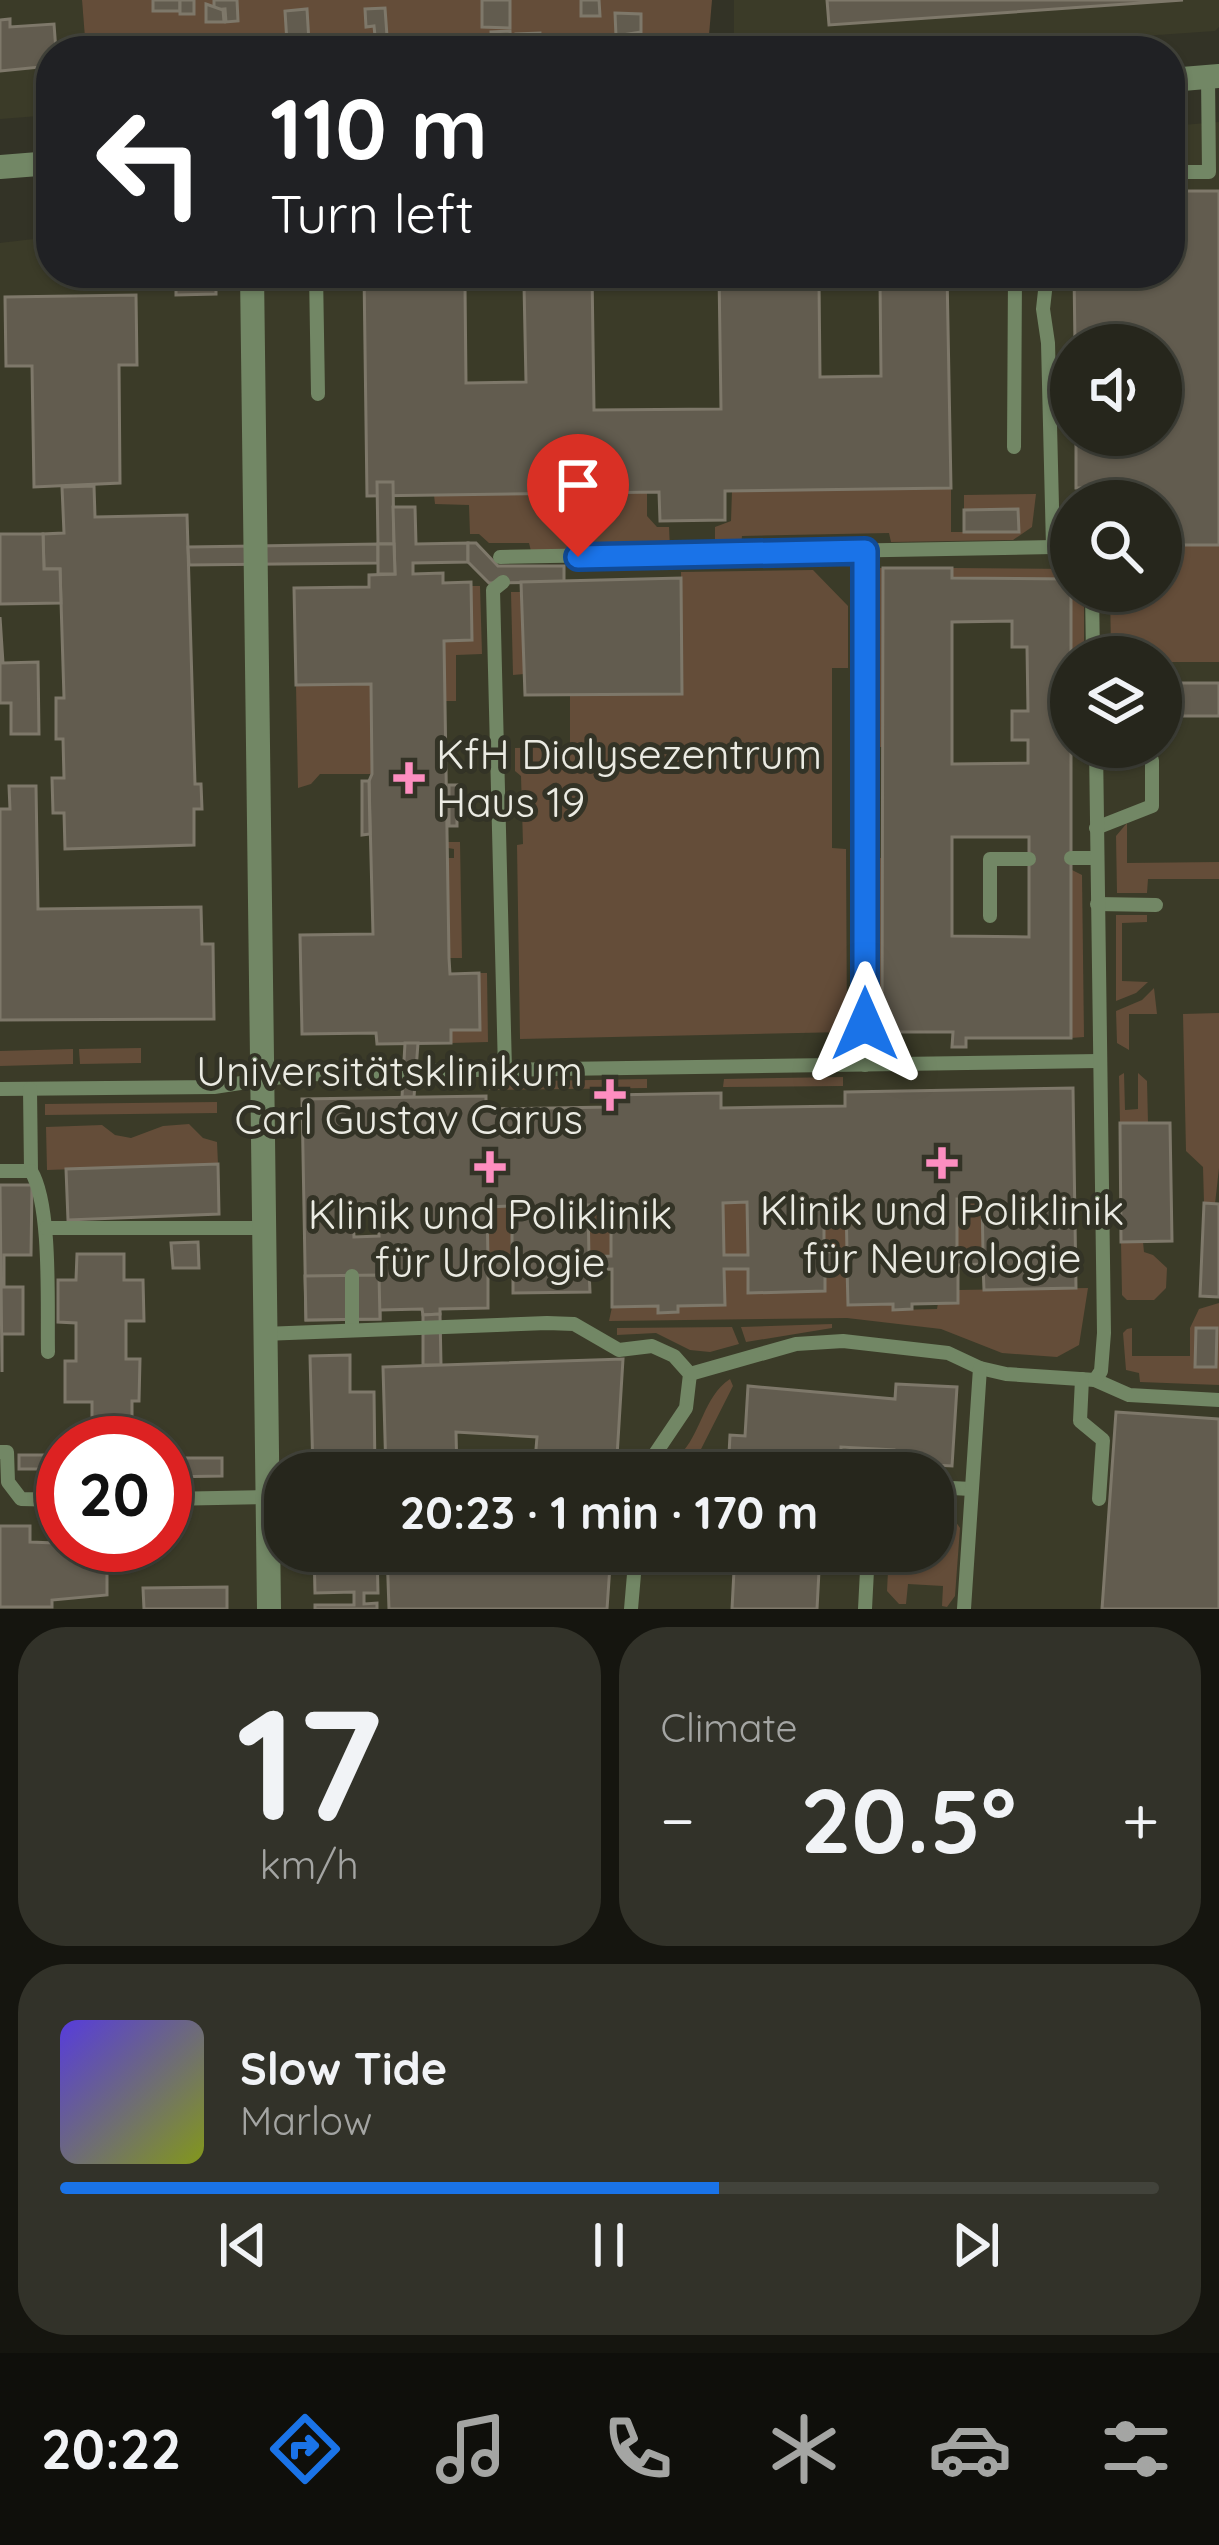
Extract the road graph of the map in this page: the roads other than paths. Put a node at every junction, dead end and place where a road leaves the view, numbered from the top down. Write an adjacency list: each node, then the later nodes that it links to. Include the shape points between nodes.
1 (1214, 77): 4 (lane)
2 (36, 164): 3 (street)
3 (0, 166)
4 (1214, 172)
5 (252, 288): 28 (street)
6 (316, 288): 9 (lane)
7 (1015, 288): 10 (lane)
8 (1045, 288): 11 (lane)
9 (318, 394)
10 (1014, 447)
11 (1051, 480)
12 (1050, 547): 13 (lane)
13 (865, 551): 14 (lane); 26 (lane)
14 (500, 557)
15 (503, 582): 27 (lane, via 493,590)
16 (1096, 768): 18 (lane)
17 (1152, 768): 18 (lane, via 1152,806)
18 (1096, 828): 20 (lane)
19 (1071, 858): 20 (lane)
20 (1097, 858): 22 (lane)
21 (1029, 859): 24 (lane, via 990,859)
22 (1096, 904): 23 (lane); 25 (lane)
23 (1156, 905)
24 (990, 916)
25 (1098, 1061): 26 (lane); 41 (lane, via 1104,1333 1101,1371)
26 (865, 1065): 27 (lane)
27 (505, 1070): 28 (lane)
28 (262, 1080): 30 (lane); 34 (street)
29 (0, 1089): 30 (lane)
30 (30, 1089): 32 (lane)
31 (0, 1171): 32 (lane)
32 (31, 1171): 33 (lane)
33 (46, 1228): 34 (lane); 38 (lane)
34 (262, 1228): 37 (street)
35 (352, 1276): 36 (lane)
36 (352, 1329): 37 (lane); 40 (lane, via 574,1324 619,1350 652,1346)
37 (263, 1334): 44 (street)
38 (48, 1352)
39 (980, 1368): 40 (lane, via 948,1353 843,1341 796,1344); 41 (lane); 47 (lane)
40 (690, 1374): 45 (lane, via 686,1408)
41 (1089, 1379): 42 (lane, via 1129,1395); 51 (lane, via 1080,1421 1103,1440)
42 (1219, 1400)
43 (0, 1451): 50 (lane, via 7,1451 8,1482 21,1499)
44 (265, 1452)
45 (656, 1452)
46 (954, 1488): 47 (lane)
47 (971, 1489): 58 (lane)
48 (264, 1497): 49 (lane)
49 (192, 1498)
50 (36, 1499)
51 (1099, 1499)
52 (268, 1572): 55 (street)
53 (634, 1572): 56 (lane)
54 (867, 1572): 57 (lane)
55 (269, 1609)
56 (631, 1609)
57 (865, 1609)
58 (964, 1609)

